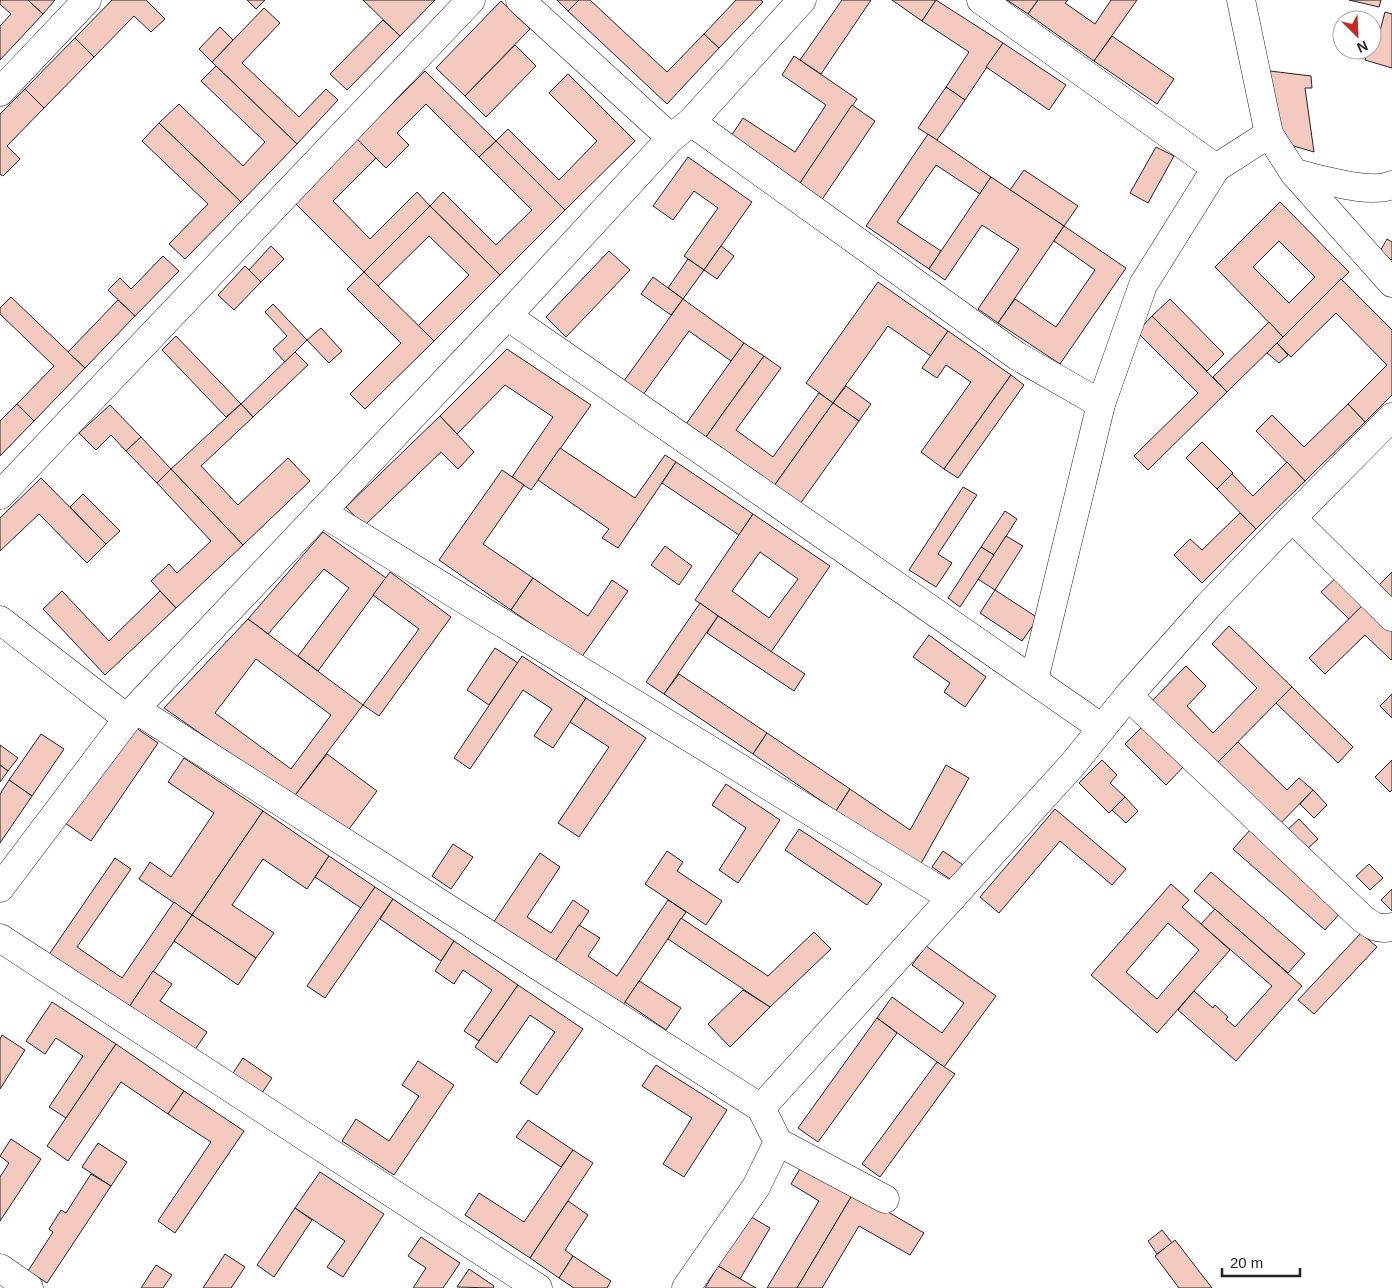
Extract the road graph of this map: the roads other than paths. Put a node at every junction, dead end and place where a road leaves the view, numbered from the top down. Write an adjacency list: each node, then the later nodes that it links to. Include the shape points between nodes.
1 (87, 0): 7 (street)
2 (471, 0): 17 (street)
3 (520, 0): 8 (street)
4 (802, 0): 8 (street)
5 (981, 0): 10 (street)
6 (1242, 0): 9 (street)
7 (0, 92)
8 (681, 130): 14 (street); 15 (street, via 1017,356)
9 (1268, 134): 10 (street); 11 (street)
10 (1216, 168): 15 (street, via 1143,285)
11 (1294, 173): 12 (street, via 1350,186 1385,188); 13 (street)
12 (1392, 185)
13 (1392, 283)
14 (507, 316): 18 (street); 22 (street)
15 (1101, 404): 22 (street)
16 (1392, 417): 19 (street)
17 (0, 495)
18 (320, 512): 24 (street); 27 (street)
19 (1292, 518): 20 (street); 23 (street)
20 (1392, 617)
21 (0, 620): 24 (street)
22 (1034, 680): 25 (street)
23 (1128, 696): 25 (street); 28 (street, via 1362,918 1375,928)
24 (131, 714): 26 (street); 30 (street)
25 (1102, 728): 27 (street)
26 (0, 888)
27 (952, 898): 30 (street)
28 (1392, 928)
29 (0, 938): 35 (street)
30 (761, 1108): 31 (street)
31 (778, 1142): 32 (street); 36 (street, via 756,1186)
32 (885, 1199)
33 (0, 1268): 34 (street)
34 (29, 1288)
35 (538, 1288)
36 (686, 1288)

